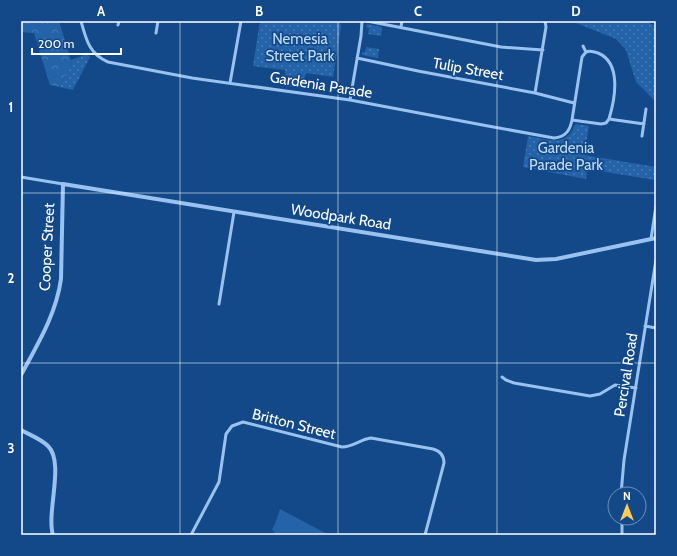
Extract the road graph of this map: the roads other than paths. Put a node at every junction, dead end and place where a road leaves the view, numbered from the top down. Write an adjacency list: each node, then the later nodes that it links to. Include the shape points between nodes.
1 (81, 21): 16 (street, Gardenia Parade, via 89,48 103,60)
2 (119, 21): 9 (street)
3 (158, 21): 11 (street)
4 (241, 21): 16 (street)
5 (362, 21): 15 (street)
6 (367, 21): 10 (street)
7 (402, 21): 10 (street)
8 (545, 21): 13 (street)
9 (118, 26)
10 (401, 28): 13 (street, via 501,47)
11 (156, 33)
12 (583, 46): 14 (street)
13 (543, 50): 17 (street)
14 (586, 52): 19 (street, Gardenia Parade, via 582,57); 21 (street, via 592,51 602,55 611,64 616,81)
15 (357, 58): 17 (street, Tulip Street); 18 (street)
16 (230, 83): 18 (street, Gardenia Parade)
17 (535, 93): 19 (street, Tulip Street)
18 (350, 100): 22 (street, Gardenia Parade, via 554,138 567,133)
19 (574, 103): 22 (street, Gardenia Parade)
20 (646, 109): 23 (street)
21 (609, 119): 22 (street, via 601,124); 23 (street)
22 (572, 120)
23 (644, 124): 24 (street)
24 (642, 136)
25 (21, 177): 26 (street, Woodpark Road)
26 (63, 184): 28 (street, Woodpark Road); 34 (street, Cooper Street, via 61,279 58,295 50,319)
27 (656, 206): 29 (street)
28 (234, 212): 29 (street, Woodpark Road, via 543,261); 31 (street)
29 (654, 238)
30 (656, 260): 32 (street, Percival Road)
31 (219, 304)
32 (645, 326): 33 (street); 36 (street, Percival Road)
33 (656, 328)
34 (21, 376)
35 (502, 377): 36 (street, via 514,384 590,396 600,394 615,385)
36 (636, 388): 38 (street, Percival Road)
37 (21, 430): 39 (street, via 49,447 55,459 51,524)
38 (621, 486)
39 (53, 535)
40 (191, 535): 41 (street, Britton Street, via 219,482 224,437 230,428 238,423 250,422 338,446 349,446 371,438 433,449 442,454 444,463)
41 (425, 535)

